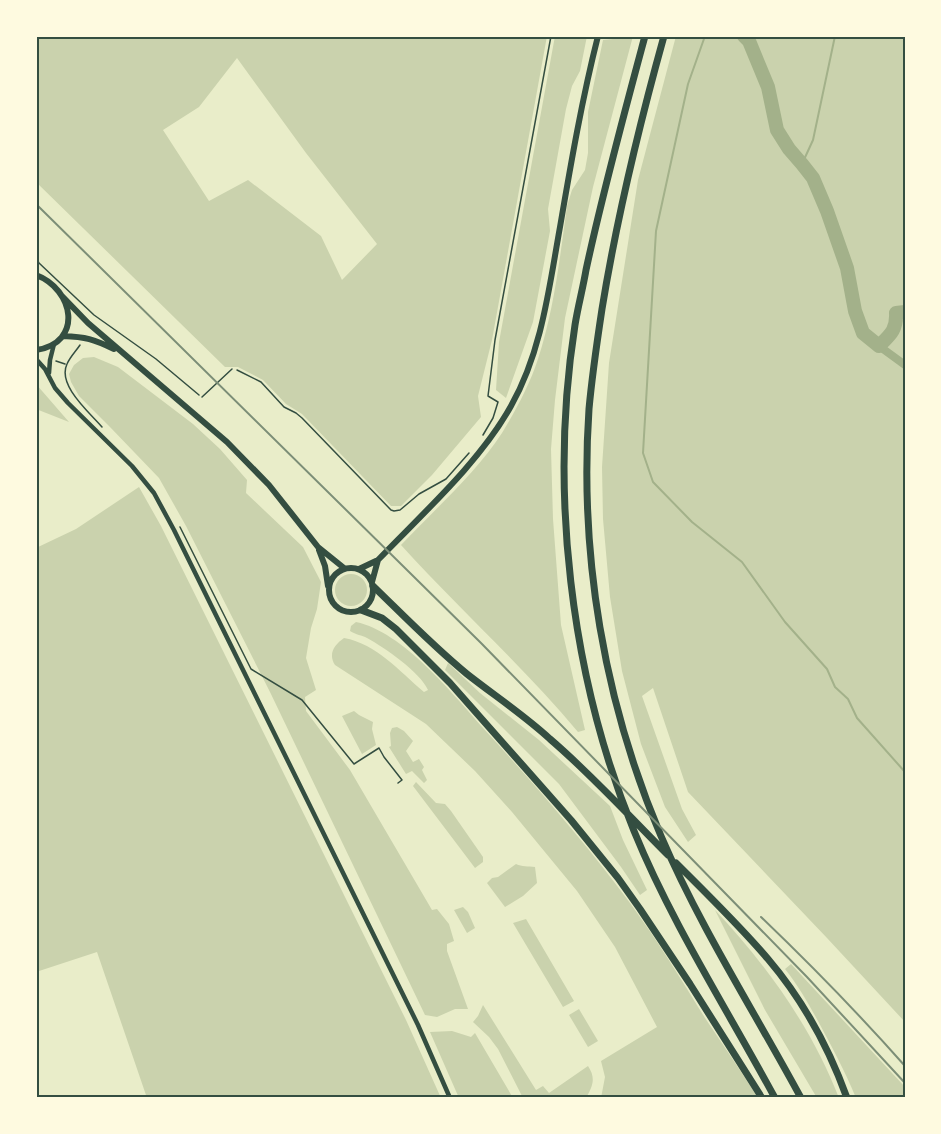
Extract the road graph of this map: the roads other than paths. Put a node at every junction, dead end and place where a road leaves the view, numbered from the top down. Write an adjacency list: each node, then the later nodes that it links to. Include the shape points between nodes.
1 (598, 36): 15 (main road, via 539,337 522,385 483,448)
2 (645, 36): 23 (highway, via 594,231 568,380 564,442 567,526 577,629 588,688 633,830 692,952)
3 (664, 36): 24 (highway, via 613,246 592,376 587,484 597,608 628,747 661,835 711,937)
4 (36, 275): 5 (main road)
5 (61, 294): 6 (main road, via 69,310); 9 (main road)
6 (63, 336): 7 (main road); 9 (main road, via 96,340)
7 (54, 344): 8 (main road); 12 (street)
8 (36, 350)
9 (123, 354): 14 (main road, via 227,442 269,485)
10 (36, 358): 12 (street)
11 (232, 369): 13 (lane)
12 (49, 376): 21 (street, via 68,403 132,466 154,494 174,530 418,1025)
13 (202, 397)
14 (318, 547): 16 (main road); 19 (main road)
15 (378, 560): 17 (main road); 18 (main road)
16 (344, 568): 17 (main road); 19 (main road, via 333,575)
17 (359, 569): 18 (main road)
18 (372, 584): 20 (main road, via 369,603); 25 (highway, via 435,647 570,756 751,941 809,1018)
19 (328, 587): 20 (main road, via 330,598 340,609)
20 (361, 610): 22 (highway, via 396,629 450,683 571,820 640,909)
21 (450, 1098)
22 (762, 1098)
23 (775, 1098)
24 (801, 1098)
25 (847, 1098)

